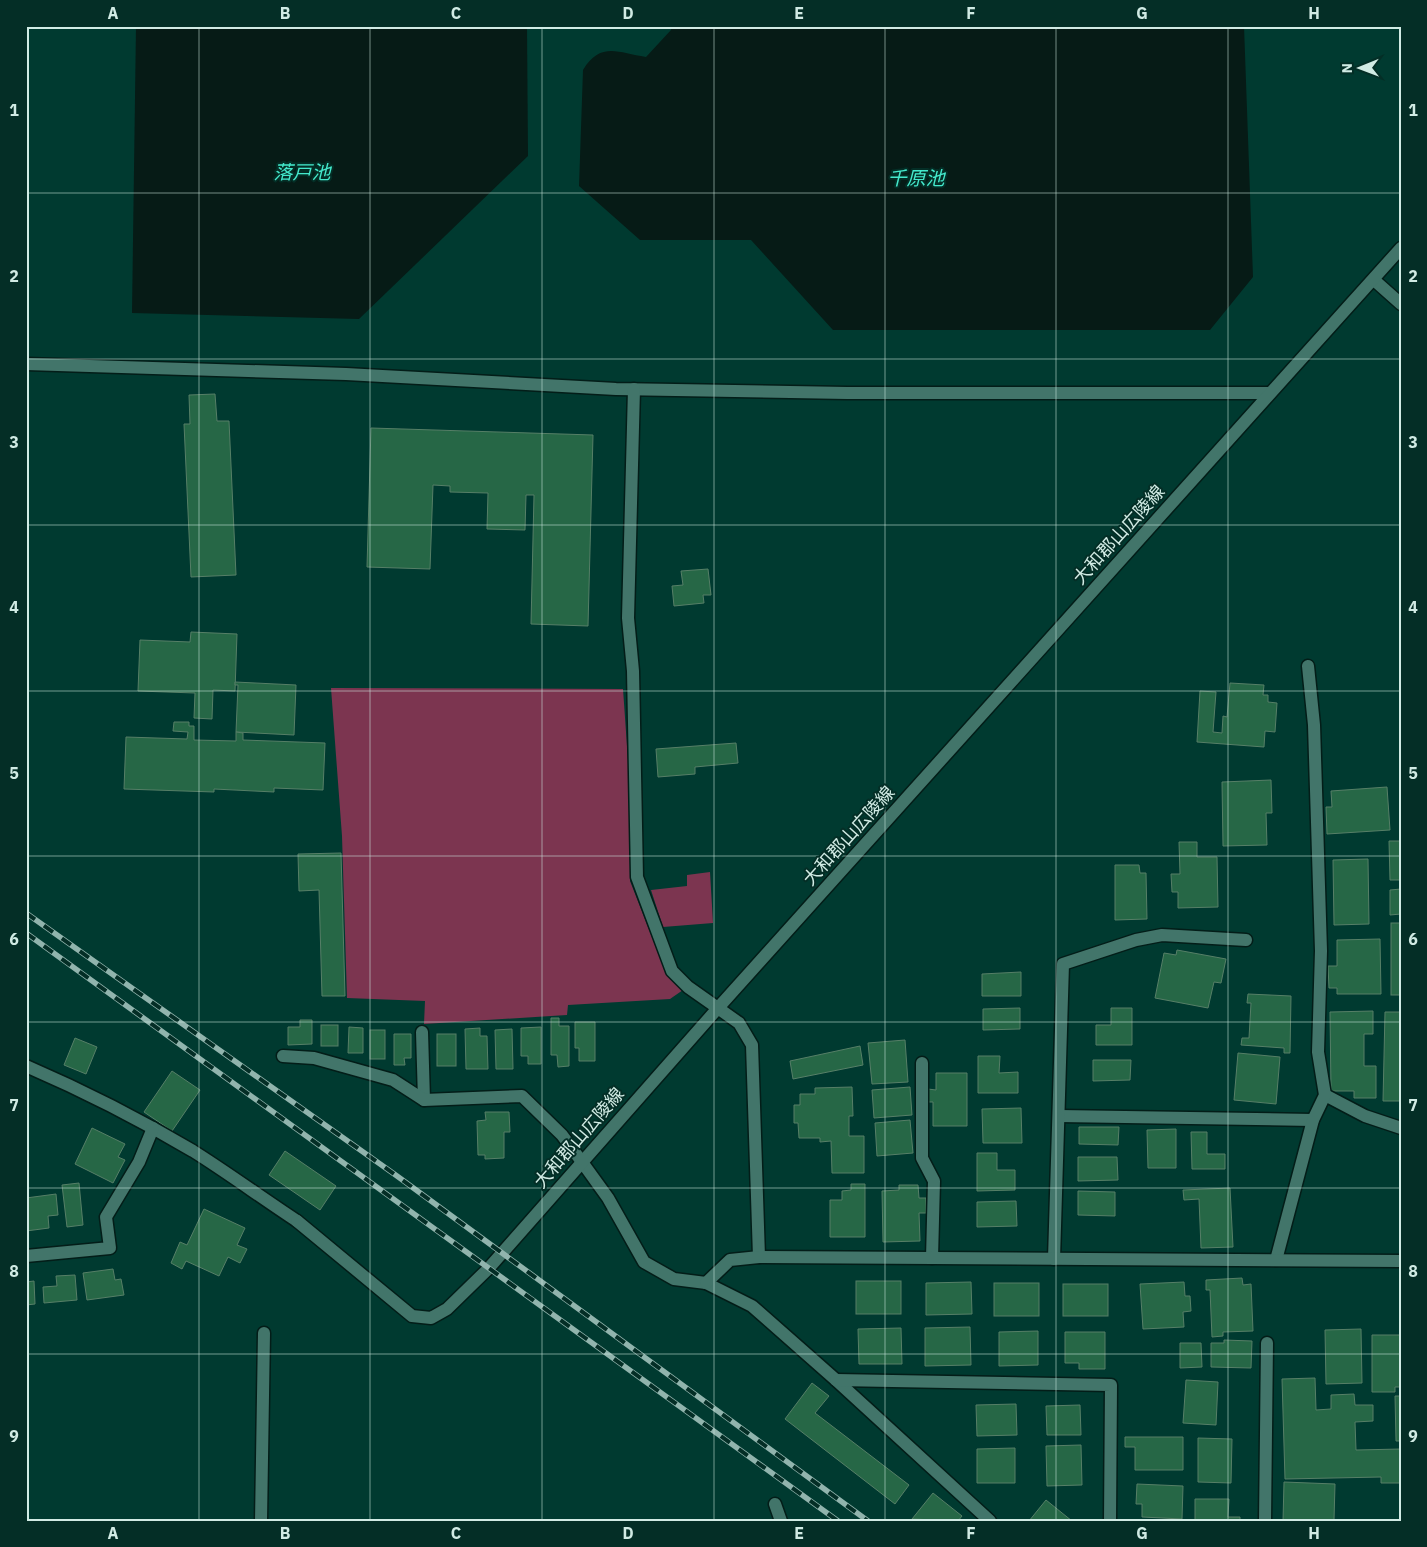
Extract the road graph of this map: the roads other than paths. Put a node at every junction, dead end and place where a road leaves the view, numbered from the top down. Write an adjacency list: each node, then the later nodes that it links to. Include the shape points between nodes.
1 (1401, 248): 2 (street, 大和郡山広陵線)
2 (1374, 280): 3 (street); 6 (street, 大和郡山広陵線)
3 (1401, 304)
4 (26, 364): 5 (street, via 346,374)
5 (634, 389): 6 (street, via 847,393); 9 (street, via 628,618 633,671 637,877 672,971)
6 (1270, 393): 9 (street, 大和郡山広陵線)
7 (1308, 666): 14 (street, via 1314,725 1321,951 1318,1052)
8 (1246, 940): 16 (street, via 1162,935 1136,940 1064,964)
9 (718, 1008): 20 (street, 大和郡山広陵線); 22 (street, via 738,1023 752,1045)
10 (422, 1032): 15 (street)
11 (283, 1056): 15 (street, via 314,1058 393,1080)
12 (922, 1063): 23 (street, via 922,1158 934,1181)
13 (26, 1066): 18 (street, 大和郡山広陵線, via 89,1093)
14 (1325, 1095): 17 (street); 19 (street, via 1365,1116)
15 (424, 1100): 20 (street, via 522,1096 562,1135)
16 (1059, 1116): 17 (street); 24 (street)
17 (1313, 1120): 25 (street)
18 (153, 1128): 20 (street, 大和郡山広陵線, via 297,1221 412,1316 431,1318 447,1309 488,1269); 21 (street, via 140,1162 106,1217 110,1248)
19 (1401, 1128)
20 (582, 1162): 27 (street, via 608,1198 644,1262 674,1279)
21 (26, 1256)
22 (759, 1257): 23 (street); 27 (street, via 730,1260)
23 (932, 1258): 24 (street)
24 (1054, 1259): 25 (street)
25 (1276, 1260): 26 (street)
26 (1401, 1261)
27 (706, 1283): 30 (street, via 752,1306)
28 (264, 1333): 32 (street)
29 (1267, 1343): 36 (street)
30 (836, 1380): 34 (street); 35 (street, via 1111,1385)
31 (775, 1504): 33 (street)
32 (261, 1521)
33 (781, 1521)
34 (990, 1521)
35 (1110, 1521)
36 (1265, 1521)

